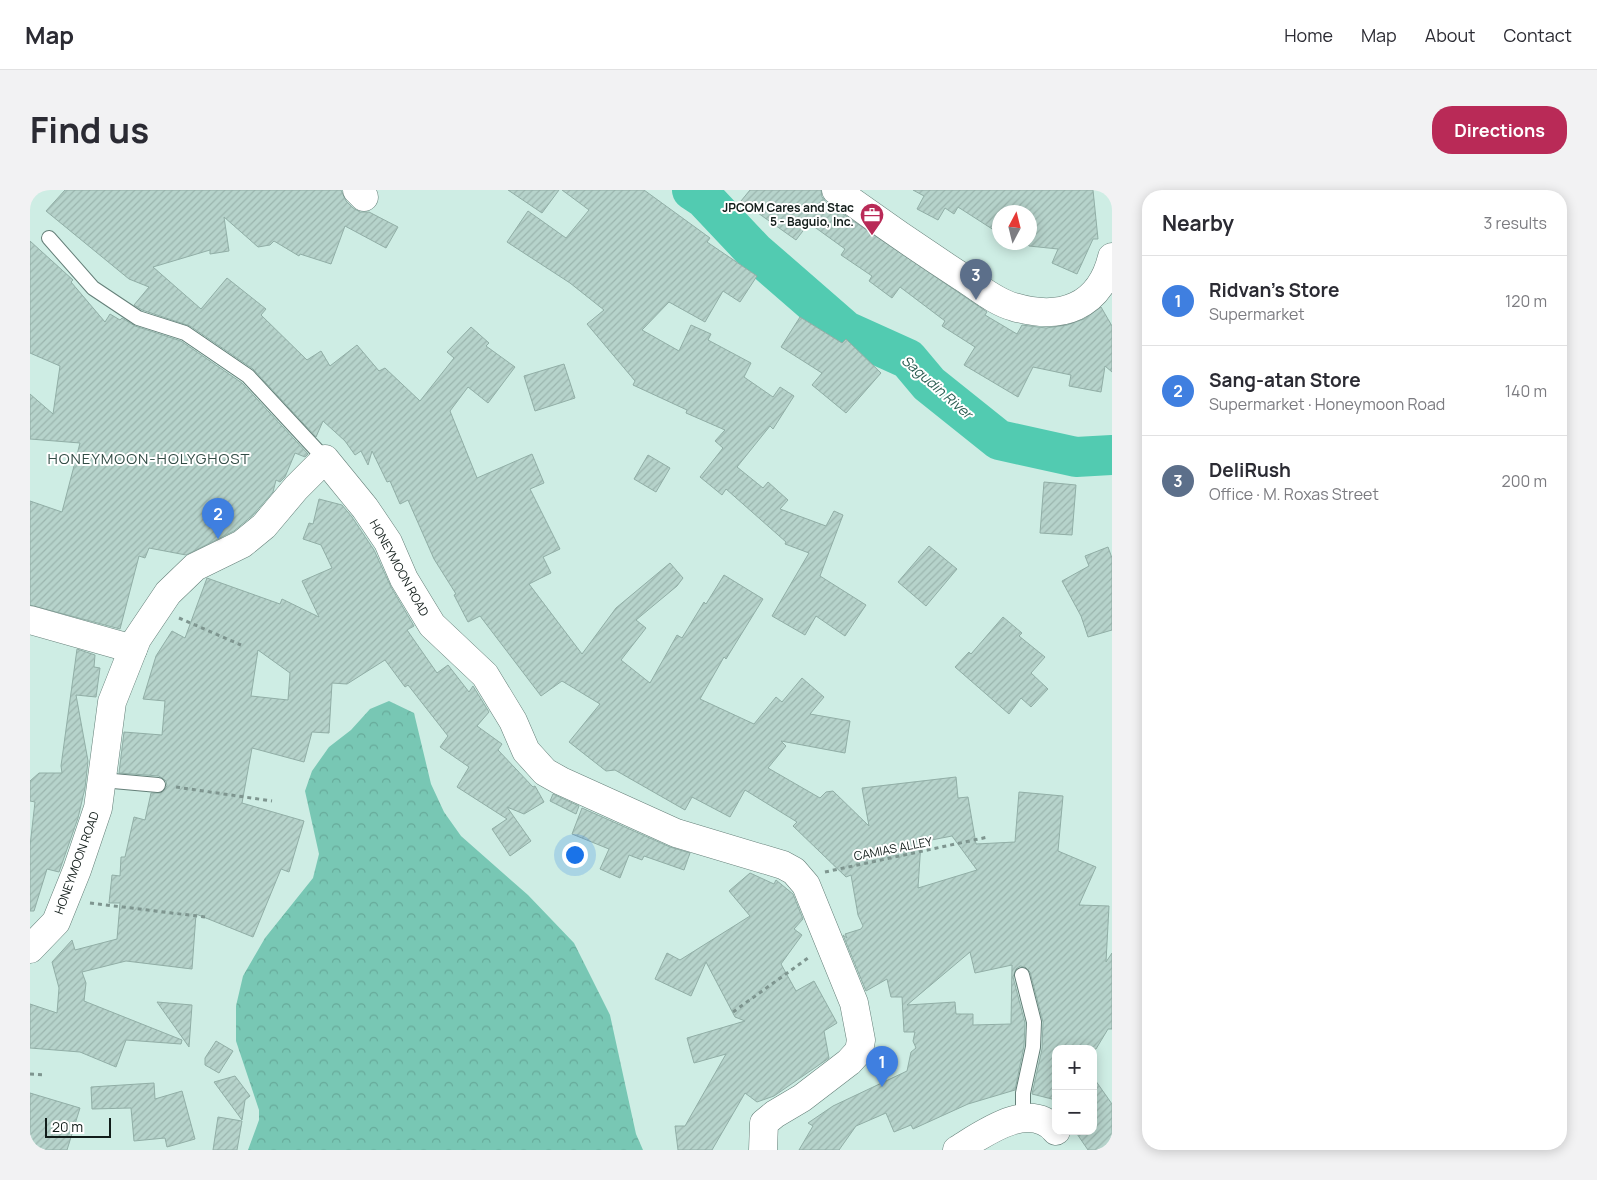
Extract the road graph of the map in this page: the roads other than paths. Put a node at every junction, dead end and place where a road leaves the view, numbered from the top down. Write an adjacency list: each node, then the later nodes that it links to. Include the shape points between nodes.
1 (836, 190): 3 (street, via 916,247 1013,307 1056,312 1077,306 1098,291 1109,271)
2 (49, 238): 4 (lane, via 93,288 138,318 185,333 248,376)
3 (1112, 257)
4 (325, 459): 6 (street, HONEYMOON ROAD, via 264,526 242,544 195,567 168,593); 14 (street, HONEYMOON ROAD, via 388,542 404,579 432,625 485,675 514,721 526,751 545,772 676,833 774,861 794,871 806,885 854,1003 862,1040 859,1051 828,1078 764,1123)
5 (30, 620): 6 (street)
6 (133, 649): 7 (street, HONEYMOON ROAD, via 112,702)
7 (102, 780): 8 (lane); 9 (street, HONEYMOON ROAD, via 98,808 56,922)
8 (158, 785)
9 (30, 949)
10 (1022, 975): 11 (lane, via 1034,1022 1033,1047 1023,1093)
11 (1023, 1118): 12 (street, via 1041,1119); 15 (street)
12 (1052, 1126)
13 (1059, 1135): 16 (street)
14 (763, 1150)
15 (956, 1150)
16 (1069, 1150)

